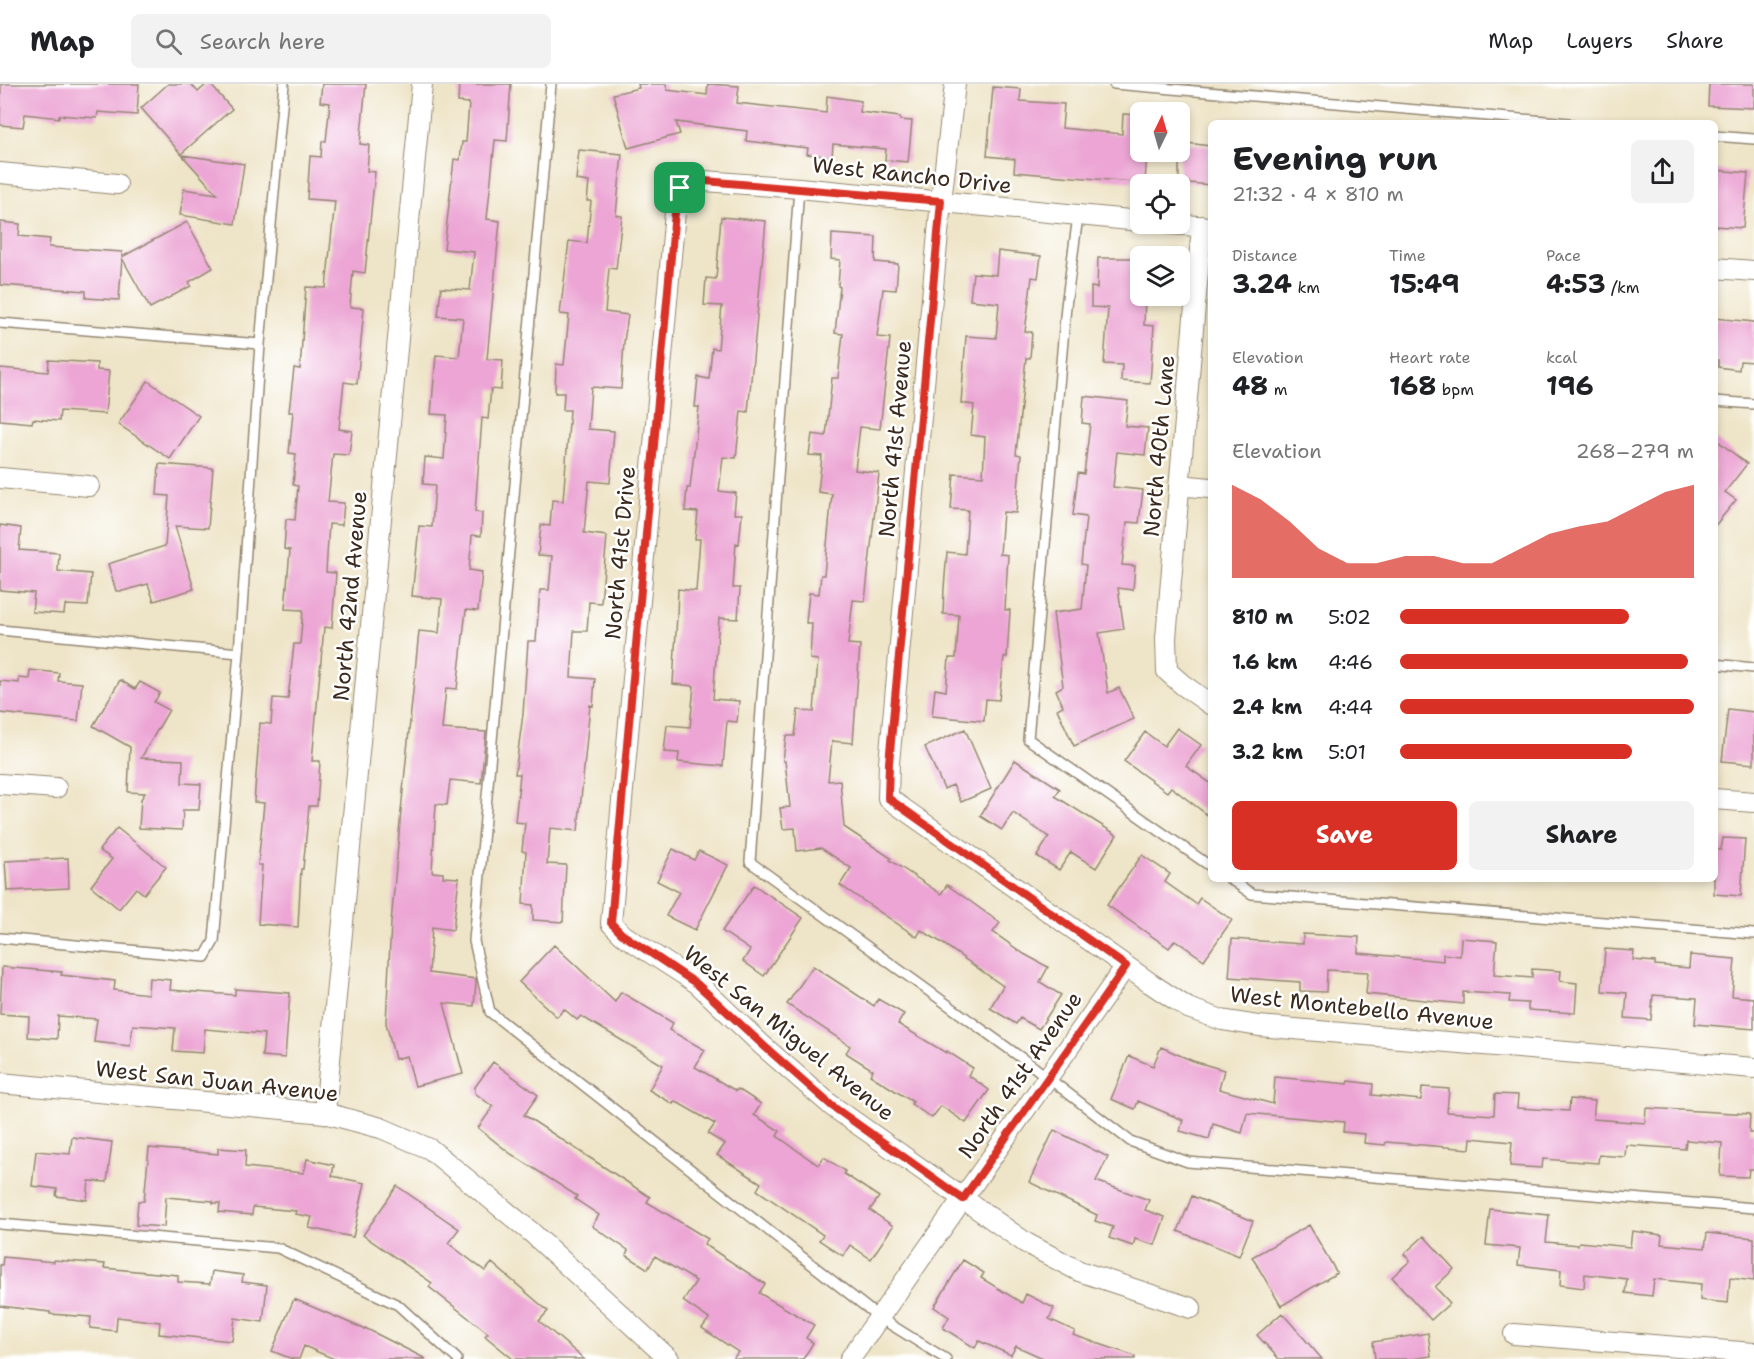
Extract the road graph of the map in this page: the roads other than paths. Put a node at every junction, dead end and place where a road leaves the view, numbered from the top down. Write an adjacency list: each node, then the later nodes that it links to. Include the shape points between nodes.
1 (284, 84): 21 (lane)
2 (422, 84): 47 (street, North 42nd Avenue)
3 (551, 84): 52 (lane, via 474,941 490,1012)
4 (955, 84): 13 (street, North 41st Avenue)
5 (1114, 84): 6 (lane)
6 (1534, 120)
7 (1718, 135): 8 (lane)
8 (1754, 139)
9 (0, 173): 10 (street)
10 (117, 184)
11 (680, 188): 12 (street, West Rancho Drive, via 705,181); 40 (street, North 41st Drive)
12 (799, 188): 13 (street, West Rancho Drive); 45 (lane, via 750,862)
13 (941, 201): 14 (street, West Rancho Drive); 35 (street, North 41st Avenue)
14 (1078, 216): 15 (street, West Rancho Drive); 38 (lane, via 1066,306 1028,739)
15 (1130, 220)
16 (1190, 225): 17 (street)
17 (1207, 226): 25 (street, North 40th Lane)
18 (1718, 268): 19 (street)
19 (1754, 271)
20 (0, 322): 21 (lane)
21 (260, 344): 29 (lane)
22 (1718, 401): 23 (lane)
23 (1754, 404)
24 (0, 478): 26 (street)
25 (1179, 484): 27 (street); 32 (street, North 40th Lane, via 1166,638 1167,671)
26 (89, 486)
27 (1208, 488)
28 (0, 630): 29 (lane)
29 (239, 652): 42 (lane, via 214,941 205,957)
30 (1718, 664): 31 (lane)
31 (1754, 668)
32 (1208, 703)
33 (0, 784): 34 (street)
34 (56, 789)
35 (888, 798): 43 (street, West Montebello Avenue)
36 (1718, 799): 37 (street)
37 (1754, 802)
38 (1208, 865)
39 (1234, 882): 41 (lane, via 1252,894)
40 (611, 923): 48 (street, West San Miguel Avenue, via 697,984 832,1106)
41 (1754, 934)
42 (0, 938)
43 (1126, 966): 44 (street, West Montebello Avenue, via 1188,1008 1222,1020); 45 (street, North 41st Avenue)
44 (1754, 1068)
45 (1047, 1077): 48 (street, North 41st Avenue); 49 (lane, via 1130,1141 1188,1162)
46 (0, 1083): 47 (street, West San Juan Avenue)
47 (325, 1113): 56 (street, West San Juan Avenue, via 381,1128 430,1149 531,1232)
48 (963, 1199): 51 (street, West San Miguel Avenue, via 1026,1243 1079,1271); 52 (street, North 41st Avenue)
49 (1754, 1208)
50 (0, 1224): 55 (lane, via 278,1248 398,1305)
51 (1191, 1308)
52 (880, 1318): 57 (street, North 41st Avenue); 58 (lane)
53 (1515, 1334): 54 (street)
54 (1754, 1353)
55 (457, 1359)
56 (669, 1359)
57 (849, 1359)
58 (946, 1359)

